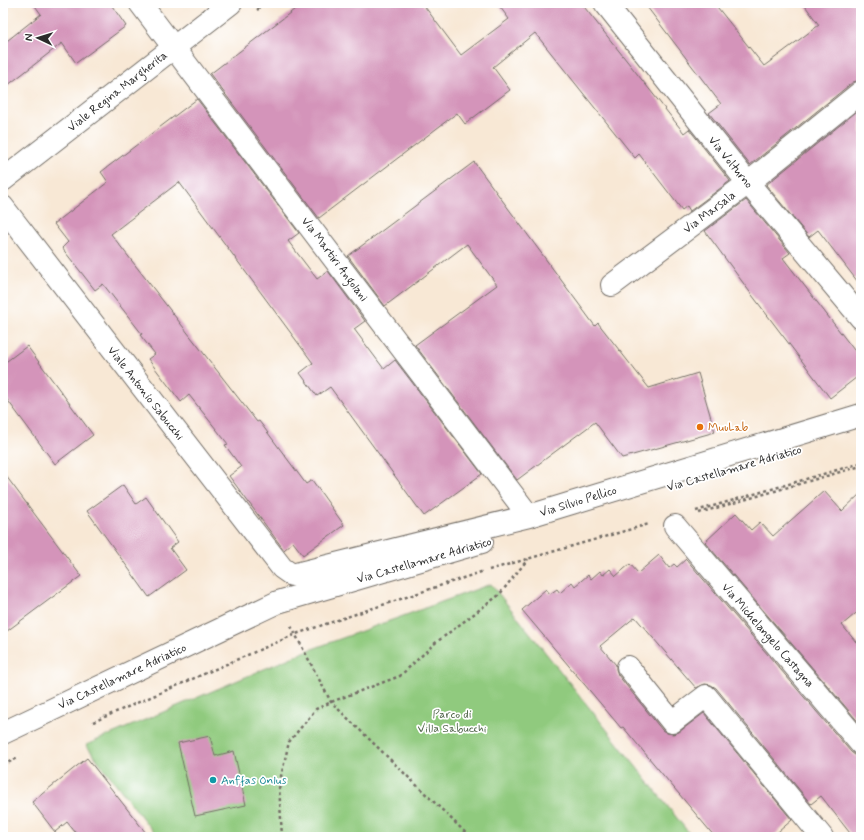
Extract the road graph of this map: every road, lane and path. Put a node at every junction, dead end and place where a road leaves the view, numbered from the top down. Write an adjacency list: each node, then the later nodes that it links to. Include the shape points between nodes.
1 (140, 3): 4 (street, Via Martiri Angolani)
2 (231, 3): 4 (street, Viale Regina Margherita)
3 (605, 3): 7 (street, Via Volturno)
4 (173, 47): 6 (street, Viale Regina Margherita); 15 (street, Via Martiri Angolani)
5 (861, 92): 7 (street, Via Marsala)
6 (3, 180)
7 (748, 183): 9 (street, Via Marsala); 10 (street, Via Volturno)
8 (3, 207): 18 (street, Viale Antonio Sabucchi, via 282,568)
9 (612, 285)
10 (861, 318)
11 (861, 415): 15 (street, Via Silvio Pellico)
12 (861, 431): 23 (street, Via Castellamare Adriatico, via 278,602)
13 (861, 463): 14 (path, via 694,513)
14 (861, 466)
15 (529, 516): 18 (street, Via Silvio Pellico)
16 (665, 524): 17 (path); 24 (street, Via Michelangelo Castagna)
17 (528, 559): 19 (path); 21 (path, via 499,595 434,644 400,676)
18 (292, 574)
19 (296, 634): 21 (path); 22 (path)
20 (628, 667): 27 (street, via 672,722 706,696)
21 (331, 702): 25 (path, via 316,709 289,742 279,785); 26 (path)
22 (90, 723)
23 (3, 733)
24 (861, 744)
25 (282, 837)
26 (470, 837)
27 (822, 837)

